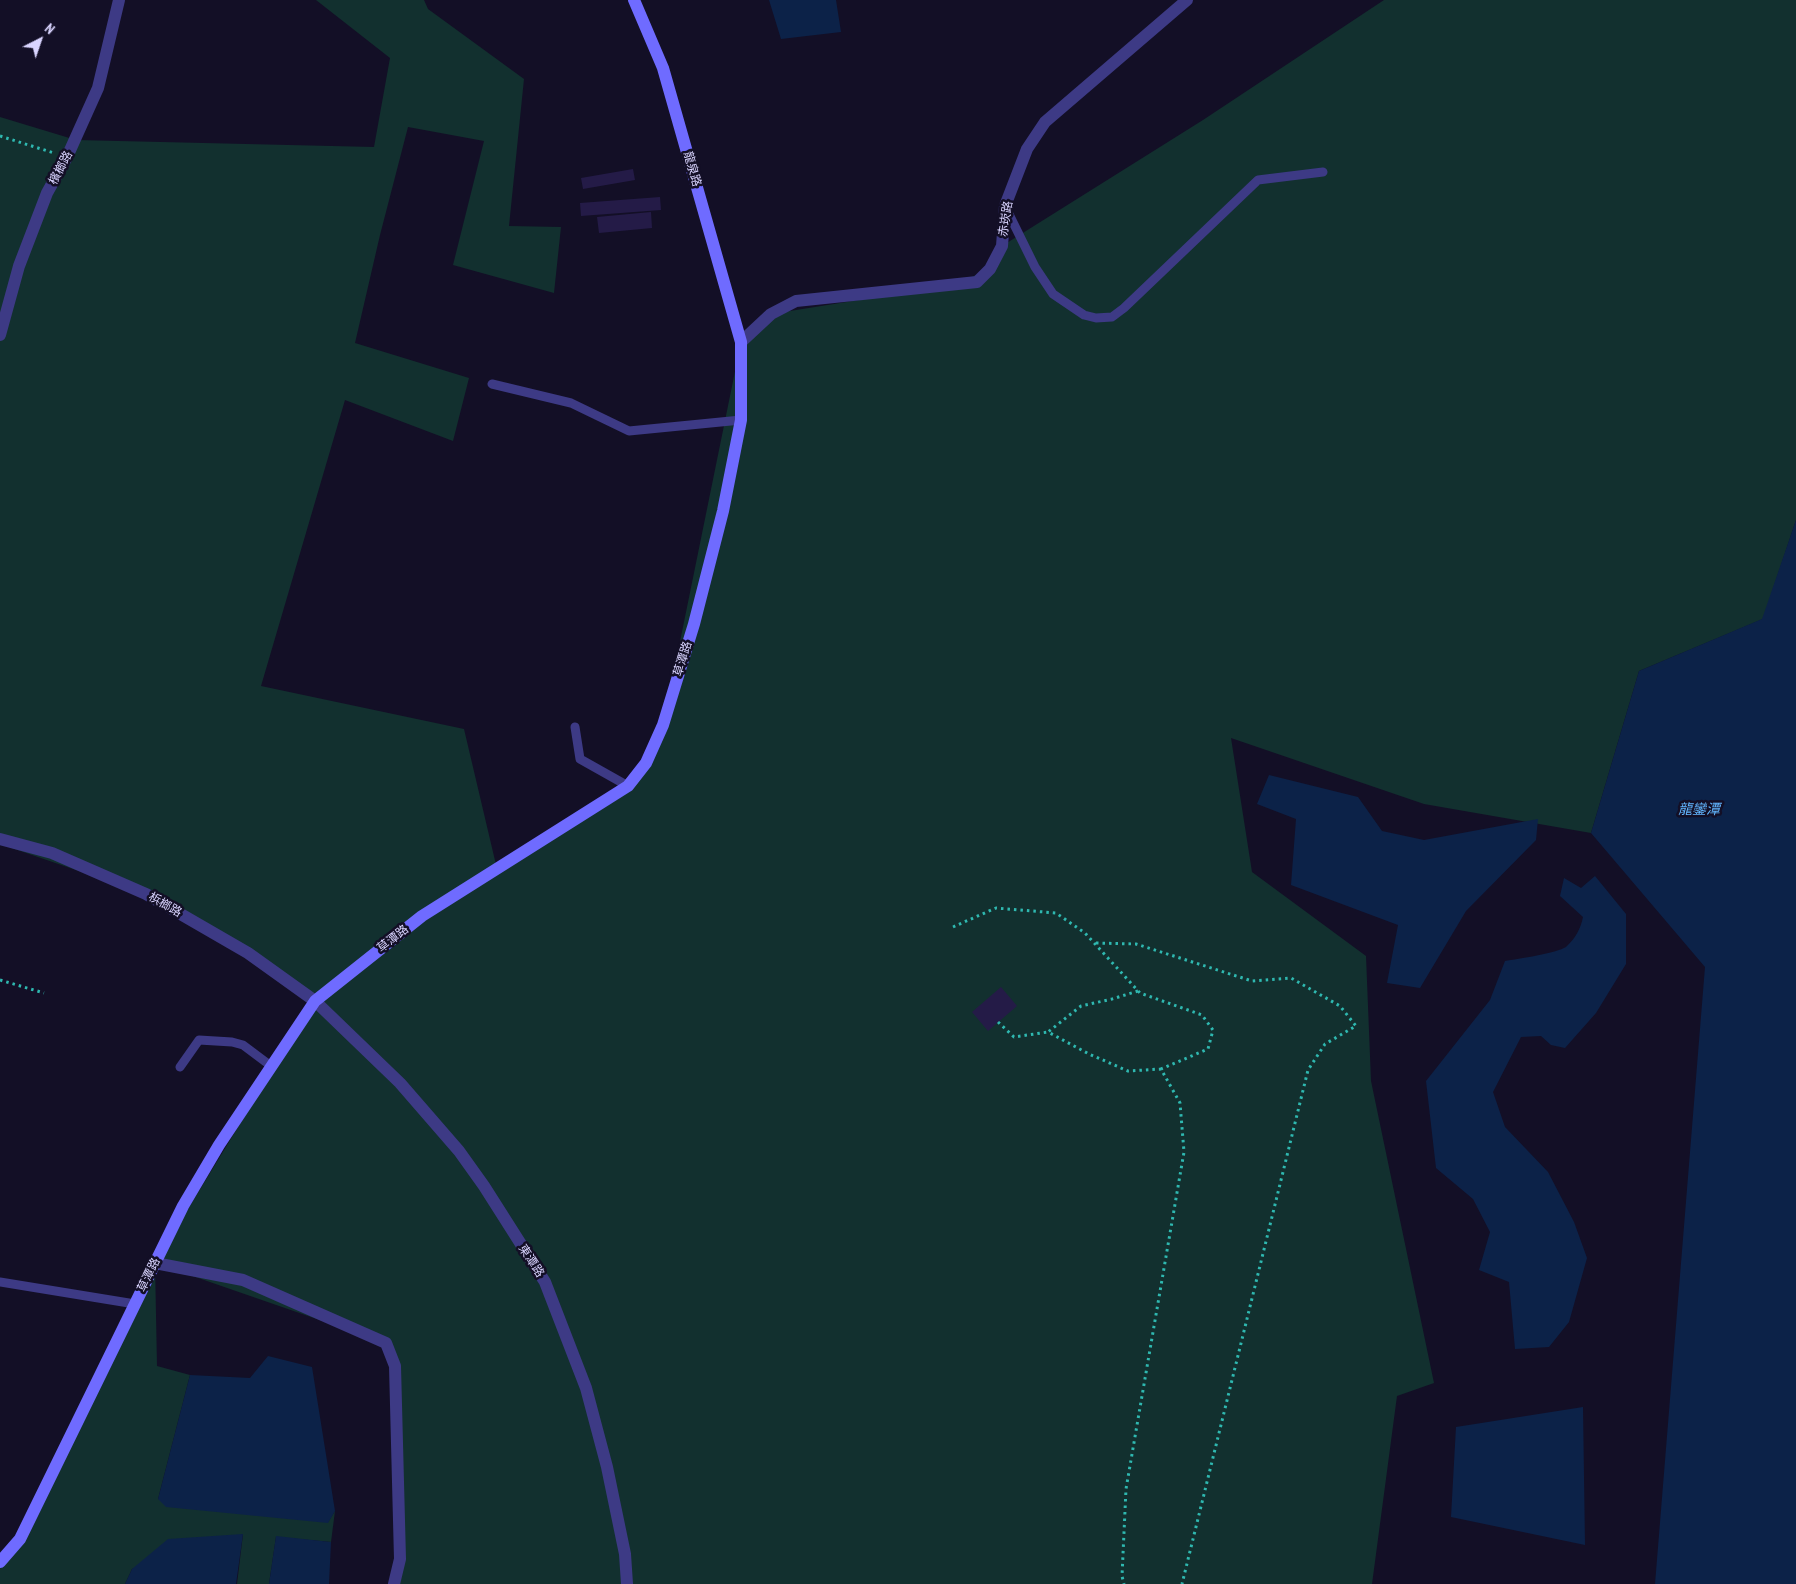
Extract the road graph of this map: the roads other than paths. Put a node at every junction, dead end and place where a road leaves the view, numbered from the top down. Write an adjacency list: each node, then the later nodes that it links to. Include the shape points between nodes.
1 (119, 0): 6 (street, 檳榔路, via 98,88 47,193 18,266)
2 (634, 0): 7 (street, 龍泉路, via 664,68)
3 (1187, 0): 5 (street, 赤崁路, via 1045,122 1027,149)
4 (1323, 172): 5 (lane, via 1258,180 1112,317 1084,315 1053,294 1035,267)
5 (1005, 206): 7 (street, 赤崁路, via 1002,246 990,269 977,282 796,301 771,314)
6 (0, 335)
7 (741, 342): 9 (street, 草潭路)
8 (492, 384): 9 (lane, via 571,403 629,431)
9 (741, 420): 11 (street, 草潭路, via 721,520 666,716 646,763)
10 (575, 727): 11 (lane, via 580,758)
11 (628, 786): 13 (street, 草潭路, via 422,916)
12 (0, 840): 13 (street, 梹榔路, via 52,853 146,894 248,953)
13 (315, 1001): 14 (street, 草潭路); 21 (street, 東潭路, via 400,1084 459,1151 545,1282 586,1388 607,1467 625,1554)
14 (272, 1066): 15 (lane, via 243,1045 199,1040); 16 (street, 草潭路, via 196,1183)
15 (180, 1067)
16 (155, 1263): 18 (street, 草潭路); 20 (street, via 243,1280 386,1343 395,1366 400,1559)
17 (0, 1282): 18 (lane)
18 (135, 1304): 19 (street, 草潭路, via 20,1539)
19 (0, 1562)
20 (394, 1584)
21 (627, 1584)

